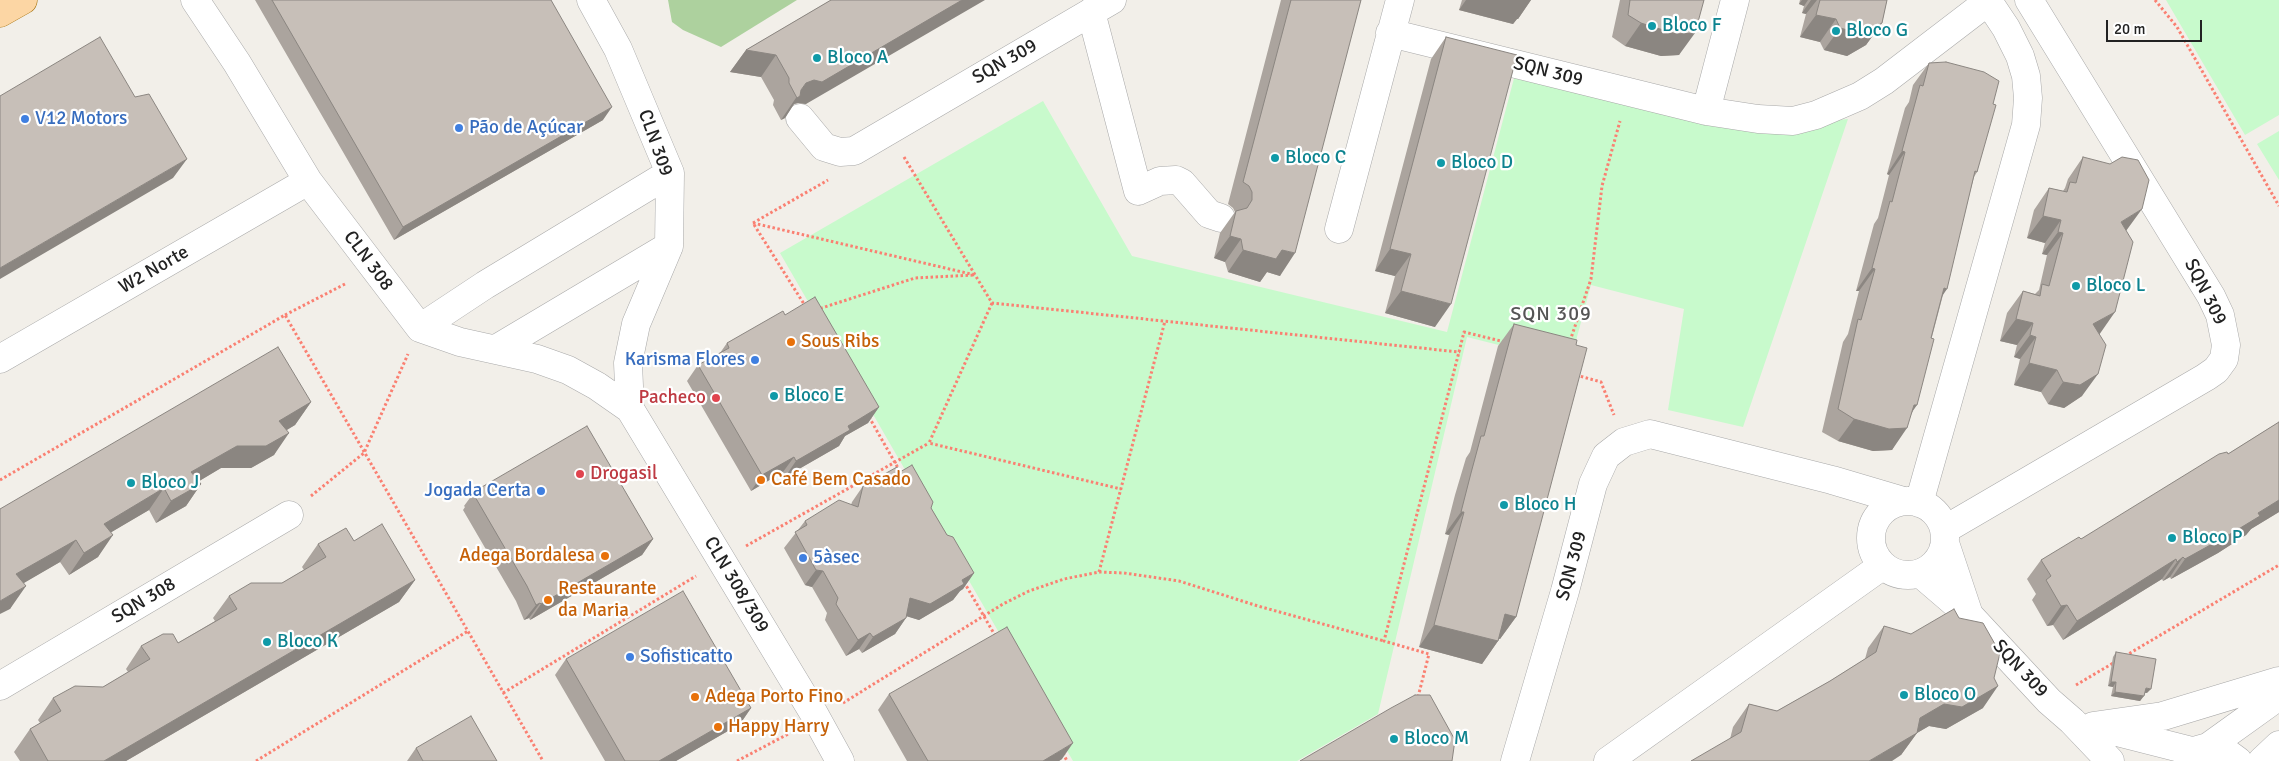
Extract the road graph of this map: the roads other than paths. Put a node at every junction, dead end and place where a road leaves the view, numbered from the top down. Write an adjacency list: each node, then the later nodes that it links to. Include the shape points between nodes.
1 (23, 0): 9 (main road)
2 (196, 0): 14 (street, CLN 308)
3 (591, 0): 13 (street, CLN 309, via 618,49)
4 (1400, 0): 10 (street)
5 (1735, 0): 11 (street)
6 (2029, 0): 26 (street, SQN 309, via 2211,296 2220,315 2226,345 2224,359 2206,378)
7 (1989, 1): 11 (street, SQN 309, via 1884,81 1860,96 1816,115 1793,121); 23 (street, SQN 309, via 2010,35 2026,76 2026,125)
8 (1101, 6): 12 (street, SQN 309, via 854,150 840,152 824,147); 15 (street, via 1138,191 1160,181 1176,180 1209,214)
9 (0, 13)
10 (1390, 33): 11 (street, SQN 309); 16 (street)
11 (1706, 111)
12 (800, 118)
13 (670, 173): 17 (street, CLN 309); 18 (street)
14 (308, 181): 18 (street, CLN 308); 20 (street, W2 Norte)
15 (1221, 218)
16 (1339, 229)
17 (670, 246): 19 (street); 21 (street, CLN 309, via 636,324 628,363)
18 (420, 328): 19 (street, via 460,342)
19 (496, 349): 21 (street, via 568,370)
20 (0, 359)
21 (630, 409): 36 (street, CLN 308/309)
22 (1832, 480): 23 (street, SQN 309); 25 (street, SQN 309); 37 (street, SQN 309, via 1650,434 1624,442 1606,456 1593,484)
23 (1911, 502): 25 (street, via 1886,508); 26 (street, via 1931,509 1939,518)
24 (288, 515): 31 (street, SQN 308)
25 (1875, 520): 27 (street, via 1871,544)
26 (1944, 537): 28 (street, via 1940,556 1932,567); 29 (street, SQN 309)
27 (1882, 566): 28 (street, via 1906,575); 38 (street)
28 (1920, 573): 29 (street, SQN 309)
29 (1969, 615): 33 (street, SQN 309, via 2049,701)
30 (2279, 681): 33 (street, via 2162,716)
31 (0, 686)
32 (2279, 696): 35 (street)
33 (2082, 724): 35 (street, SQN 309); 39 (street, SQN 309)
34 (2279, 745): 41 (street)
35 (2193, 753): 40 (street, SQN 309, via 2223,750)
36 (840, 761)
37 (1515, 761)
38 (1608, 761)
39 (2110, 761)
40 (2238, 761)
41 (2262, 761)

